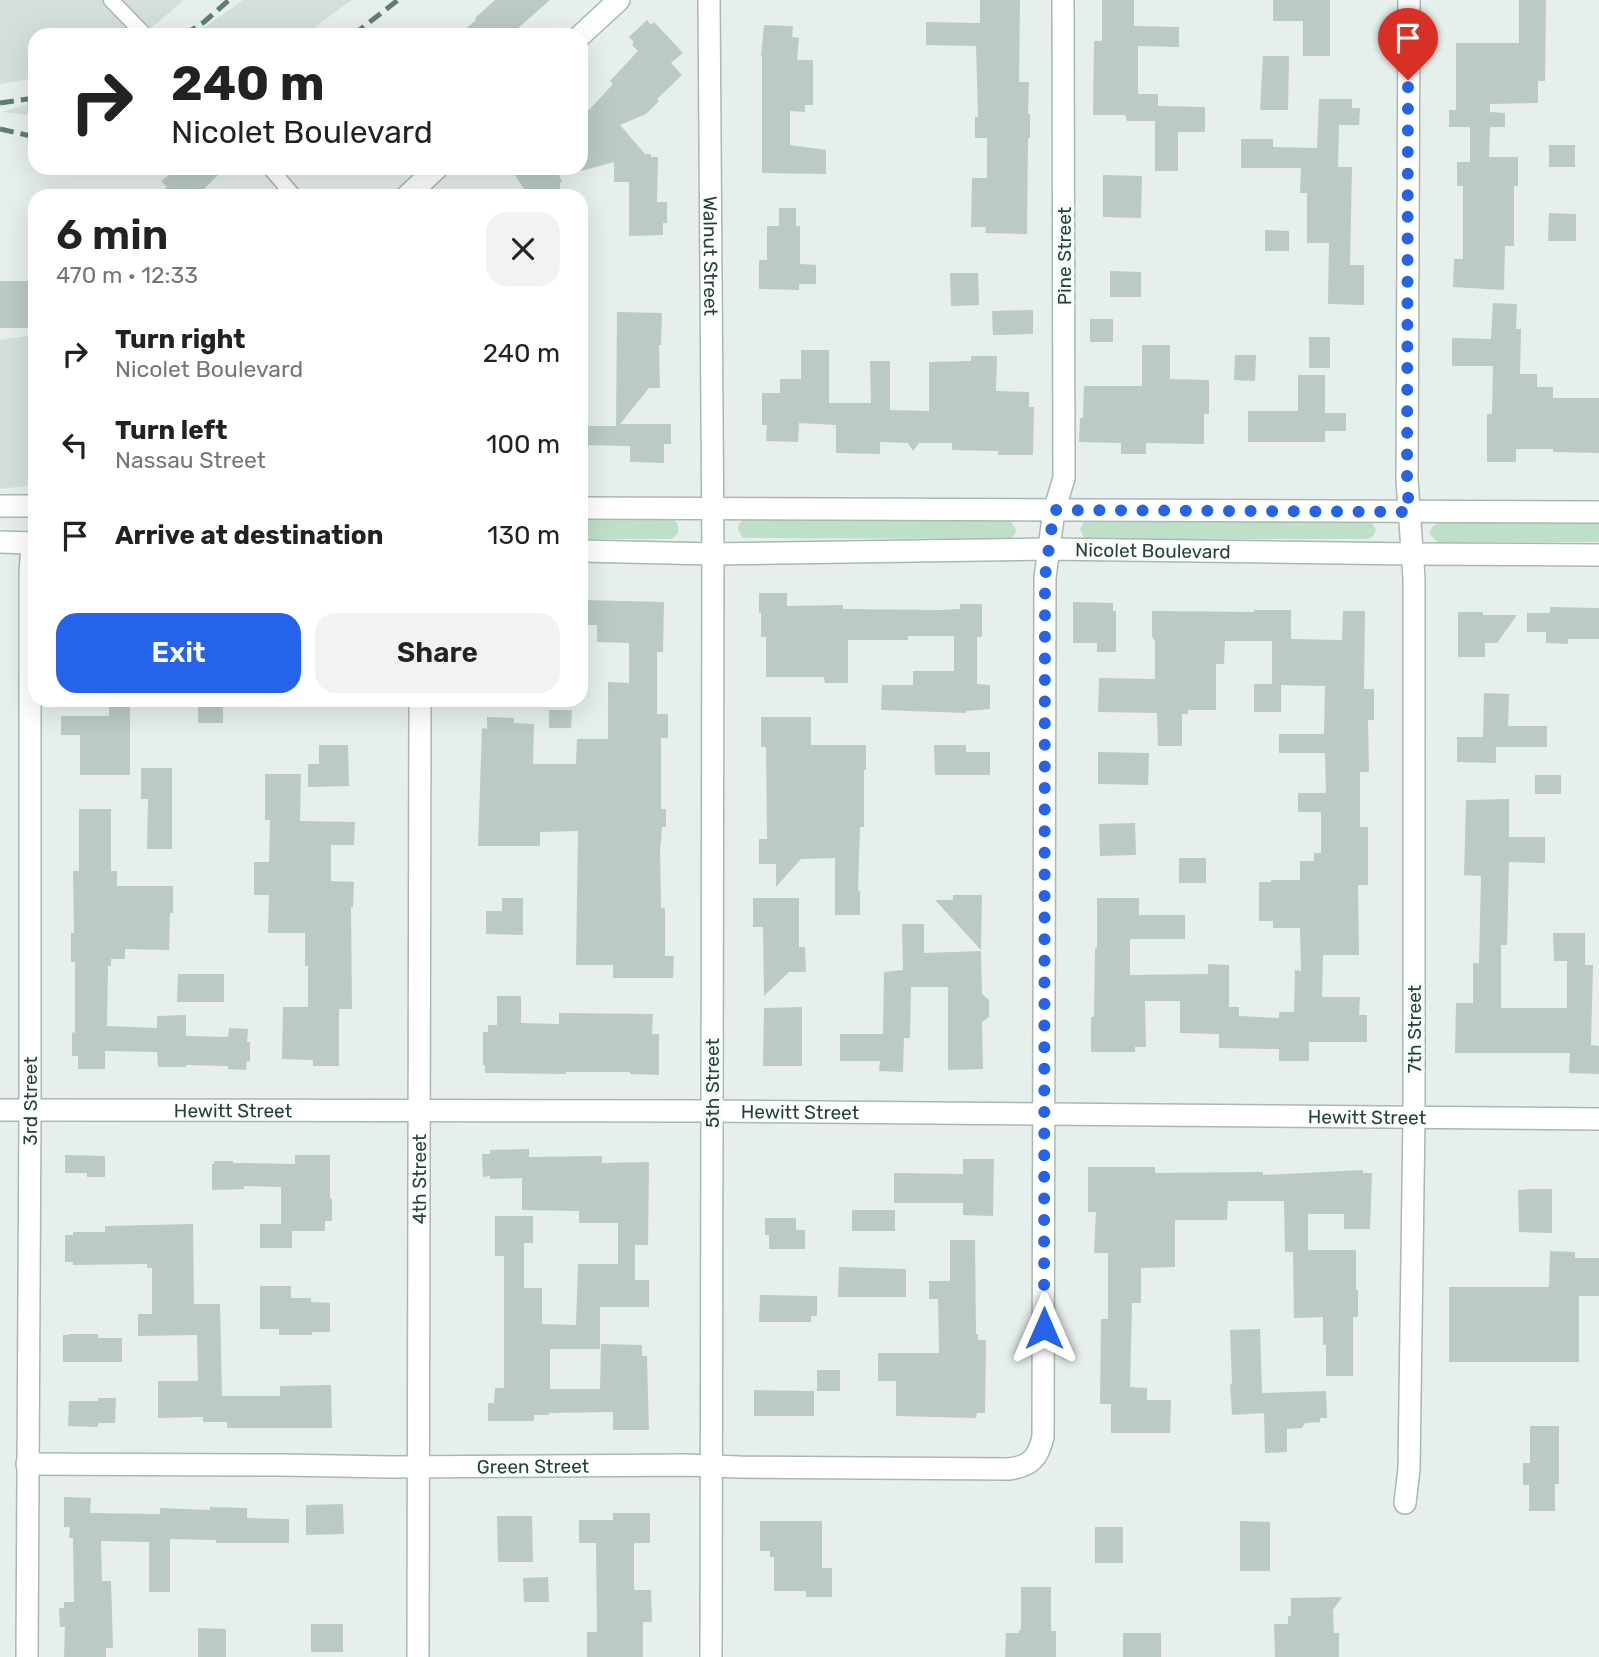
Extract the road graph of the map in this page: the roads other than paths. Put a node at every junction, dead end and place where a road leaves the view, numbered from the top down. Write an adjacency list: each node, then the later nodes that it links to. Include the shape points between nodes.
1 (111, 0): 6 (lane)
2 (619, 0): 7 (street)
3 (709, 0): 15 (street, Walnut Street)
4 (1063, 0): 16 (street, Pine Street, via 1064,478)
5 (1409, 0): 17 (street, 7th Street)
6 (138, 28)
7 (588, 29)
8 (276, 175): 10 (lane)
9 (430, 175): 11 (street)
10 (288, 189)
11 (415, 189)
12 (0, 506): 13 (street)
13 (28, 506)
14 (588, 508): 15 (street, Nicolet Boulevard)
15 (713, 510): 16 (street, Nicolet Boulevard); 23 (street, 5th Street)
16 (1054, 510): 17 (street, Nicolet Boulevard); 21 (street, Pine Street)
17 (1409, 512): 18 (street, Nicolet Boulevard); 24 (street, 7th Street)
18 (1599, 512)
19 (0, 542): 20 (street)
20 (28, 542)
21 (1048, 549): 23 (street, Nicolet Boulevard); 24 (street, Nicolet Boulevard); 32 (street, Pine Street)
22 (588, 551): 23 (street, Nicolet Boulevard)
23 (713, 554): 31 (street, 5th Street)
24 (1413, 554): 25 (street, Nicolet Boulevard); 33 (street, 7th Street)
25 (1599, 555)
26 (30, 707): 29 (street, 3rd Street)
27 (420, 707): 30 (street, 4th Street)
28 (0, 1110): 29 (street, Hewitt Street)
29 (30, 1110): 30 (street, Hewitt Street); 36 (street, 3rd Street)
30 (418, 1110): 31 (street, Hewitt Street); 38 (street, 4th Street)
31 (712, 1111): 32 (street, Hewitt Street); 37 (street, 5th Street)
32 (1044, 1113): 33 (street, Hewitt Street); 35 (street, Pine Street, via 1043,1437)
33 (1415, 1117): 34 (street, Hewitt Street); 39 (street, 7th Street)
34 (1599, 1119)
35 (1035, 1458): 37 (street, Green Street, via 1009,1469)
36 (27, 1464): 38 (street, Green Street); 40 (street, 3rd Street)
37 (711, 1465): 38 (street, Green Street); 42 (street, 5th Street)
38 (418, 1467): 41 (street, 4th Street)
39 (1405, 1503)
40 (27, 1657)
41 (418, 1657)
42 (711, 1657)

